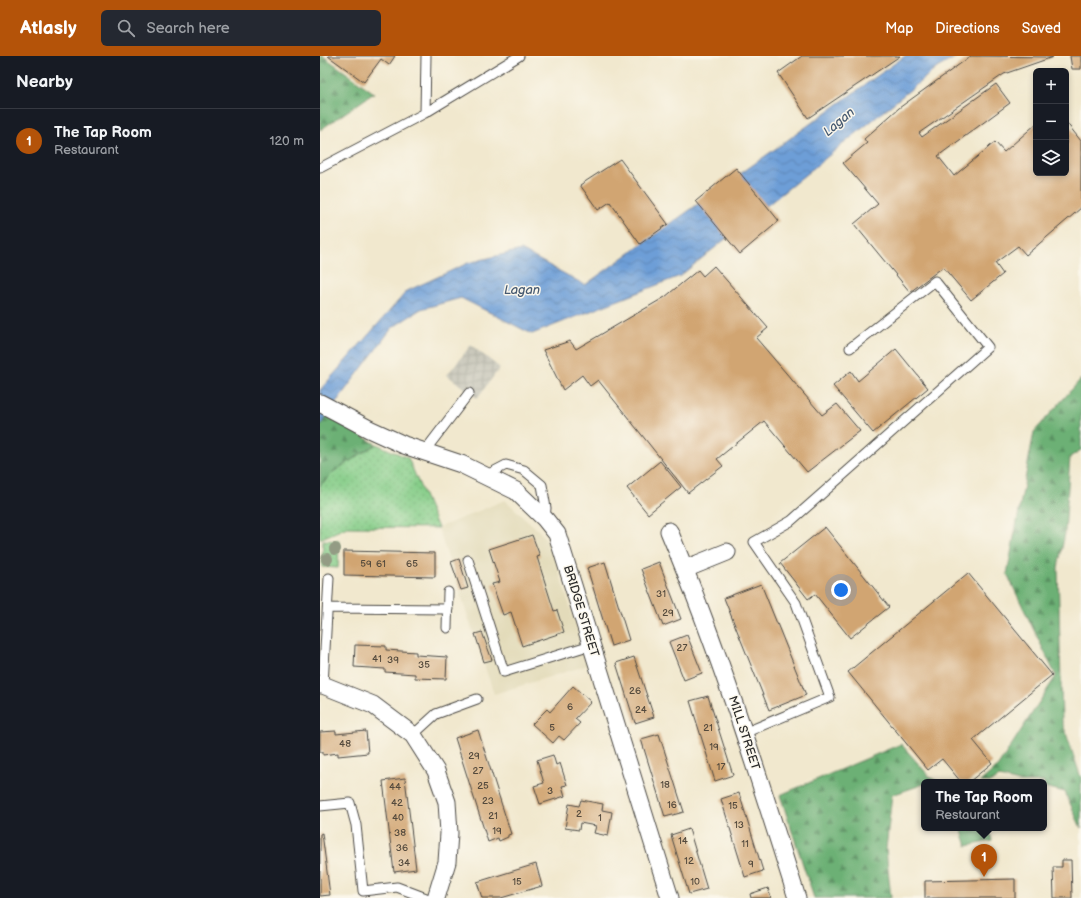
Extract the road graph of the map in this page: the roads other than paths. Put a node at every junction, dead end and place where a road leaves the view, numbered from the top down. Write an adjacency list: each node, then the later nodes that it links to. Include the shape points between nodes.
1 (426, 56): 3 (lane)
2 (519, 56): 3 (lane)
3 (425, 113): 4 (lane)
4 (320, 168)
5 (850, 348): 21 (lane, via 935,281 988,347 791,521 754,542 796,603 830,697)
6 (469, 393): 8 (lane)
7 (320, 403): 8 (street, BRIDGE STREET, via 369,429)
8 (424, 452): 18 (street, BRIDGE STREET, via 461,464 516,491 546,519 557,534)
9 (669, 530): 12 (street, MILL STREET)
10 (727, 552): 12 (street)
11 (468, 560): 18 (lane, via 504,672)
12 (685, 569): 21 (street, MILL STREET)
13 (329, 578): 15 (lane)
14 (448, 592): 16 (lane)
15 (328, 608): 16 (lane); 19 (lane)
16 (448, 609): 17 (lane)
17 (447, 628)
18 (591, 645): 26 (street, BRIDGE STREET)
19 (322, 685): 22 (street, via 374,705)
20 (477, 700): 22 (lane, via 436,714)
21 (744, 733): 27 (street, MILL STREET)
22 (413, 735): 25 (street, via 436,771 447,802 447,862)
23 (320, 806): 24 (lane, via 350,803 356,825 362,891 397,887)
24 (426, 898)
25 (436, 898)
26 (670, 898)
27 (797, 898)

